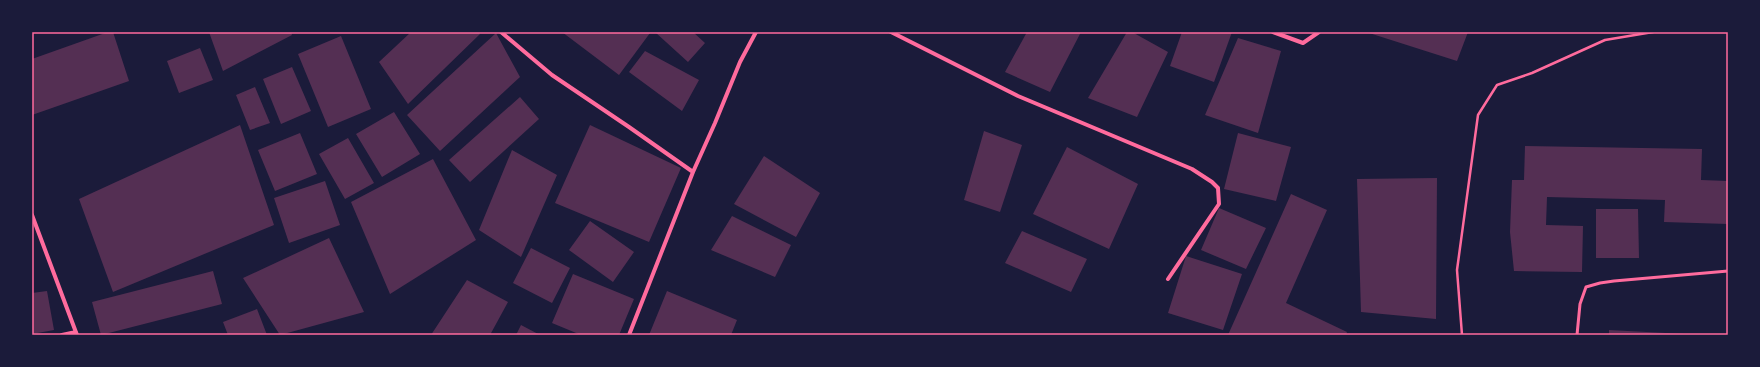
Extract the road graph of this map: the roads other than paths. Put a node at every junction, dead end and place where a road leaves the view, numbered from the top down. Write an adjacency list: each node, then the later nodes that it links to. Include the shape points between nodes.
1 (501, 32): 6 (street, via 552,75)
2 (756, 32): 6 (street, via 740,62)
3 (891, 32): 9 (street, via 1018,96 1192,169 1212,182 1218,188 1219,204)
4 (1273, 32): 5 (street, via 1303,43)
5 (1319, 32)
6 (693, 172): 12 (street)
7 (32, 215): 10 (street)
8 (1728, 271): 13 (lane, via 1607,282 1586,287 1580,304)
9 (1168, 279)
10 (76, 334): 11 (street)
11 (62, 335)
12 (629, 335)
13 (1577, 335)

